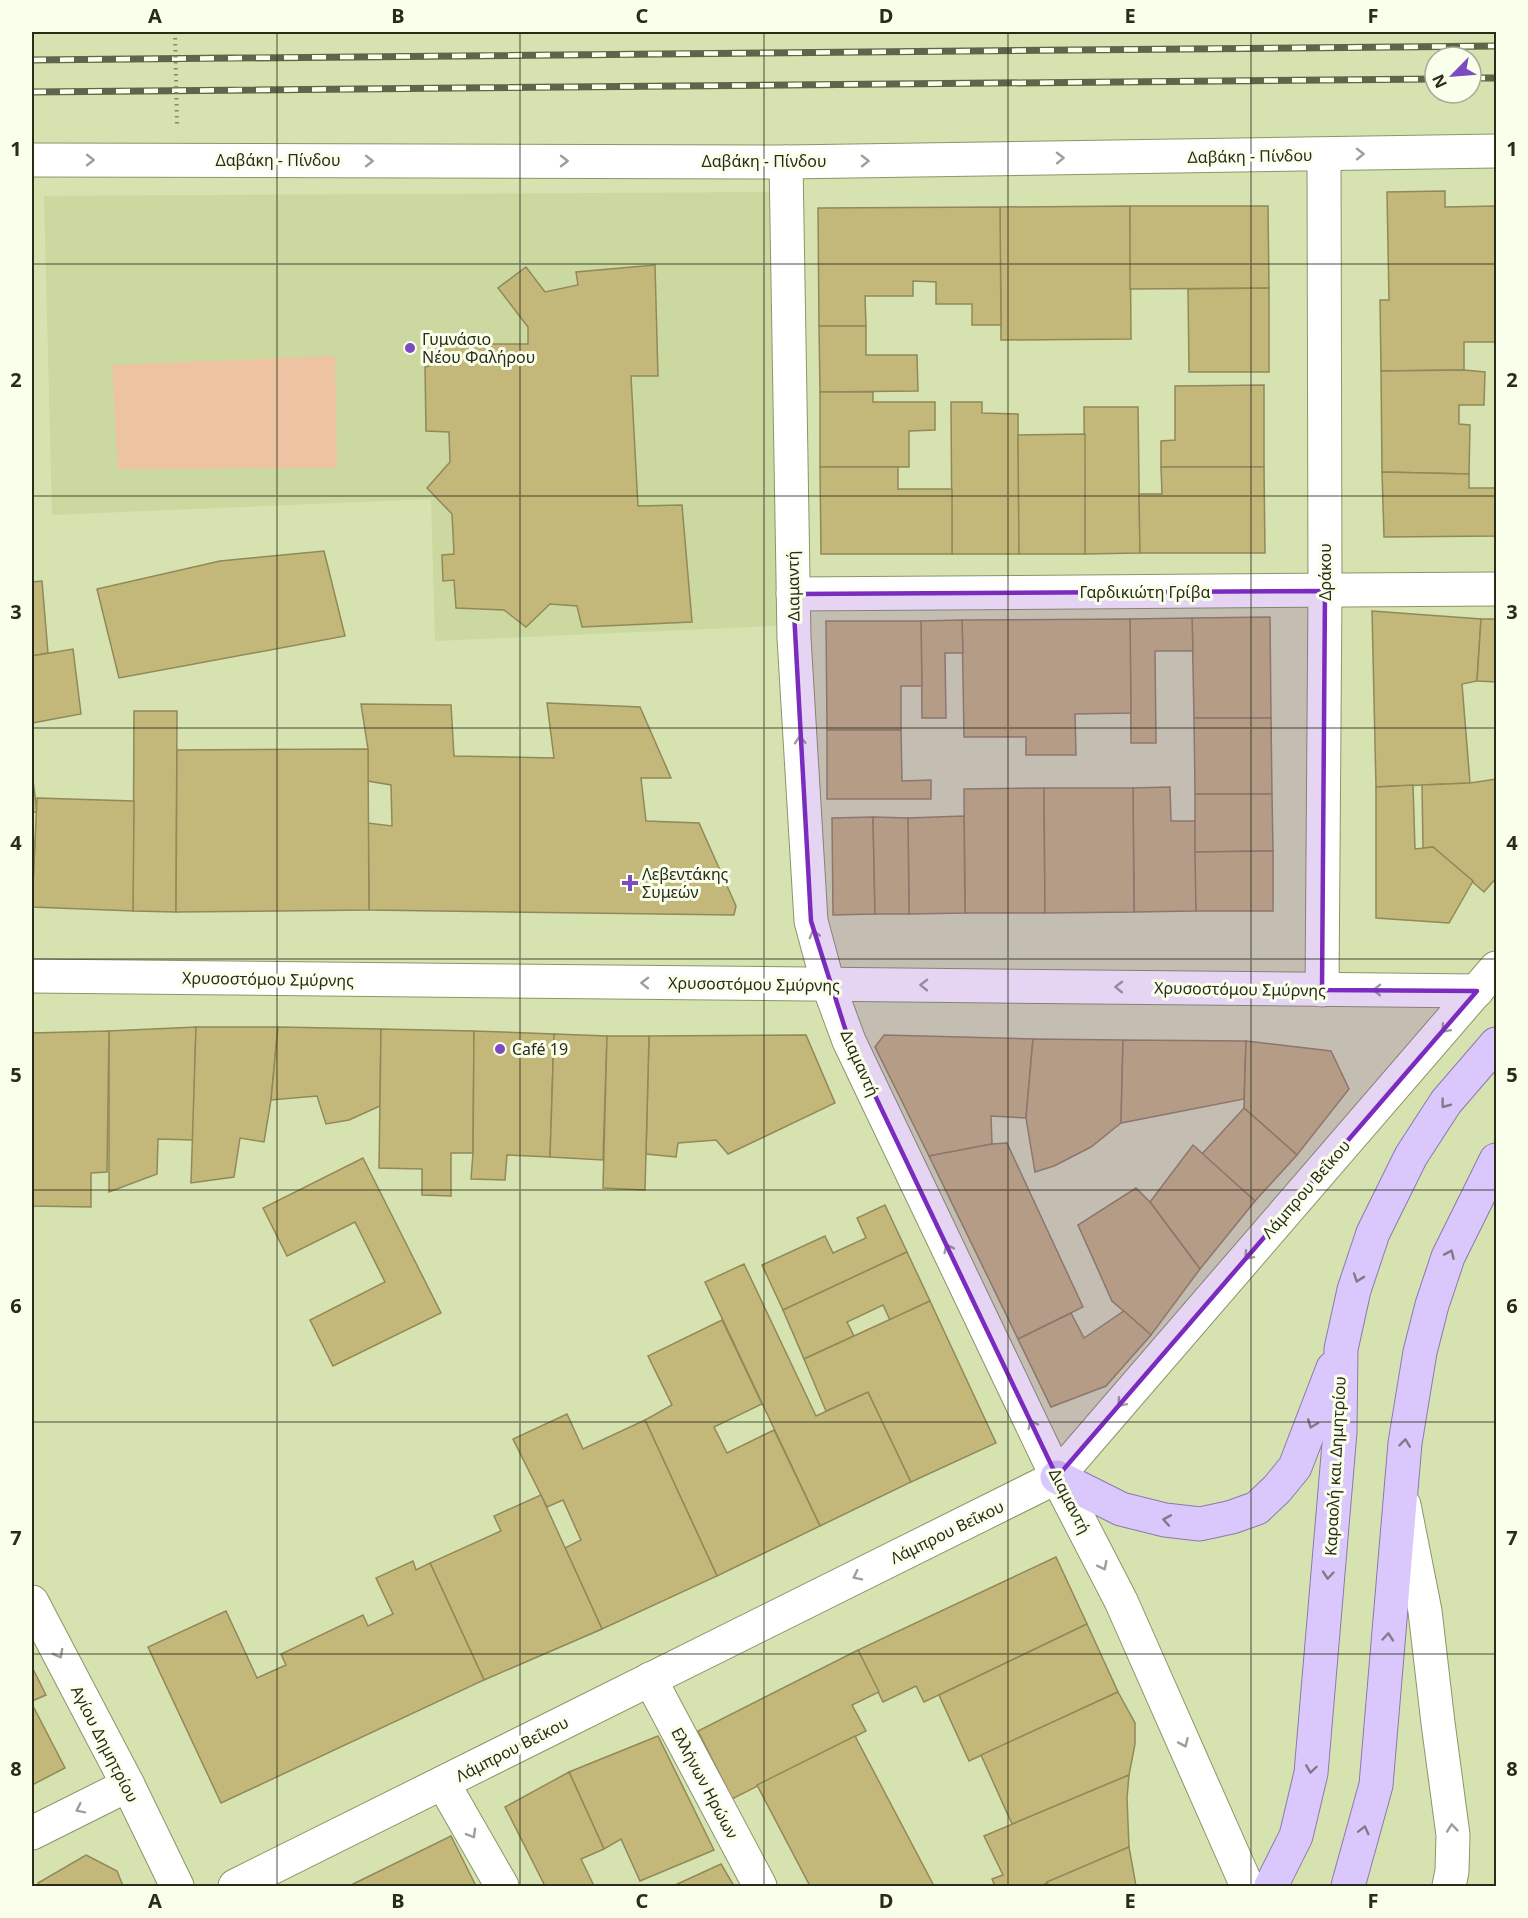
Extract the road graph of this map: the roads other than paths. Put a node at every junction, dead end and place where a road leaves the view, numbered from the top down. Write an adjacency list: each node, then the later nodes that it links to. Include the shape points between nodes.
1 (1497, 152): 2 (street, Δαβάκη - Πίνδου, one-way to 1)
2 (1324, 155): 4 (street, Δαβάκη - Πίνδου, one-way to 2); 6 (street, Δράκου)
3 (32, 160): 4 (street, Δαβάκη - Πίνδου, one-way to 4)
4 (786, 162): 7 (street, Διαμαντή)
5 (1497, 589): 6 (street, Γαρδικιώτη Γρίβα)
6 (1325, 591): 7 (street, Γαρδικιώτη Γρίβα); 11 (street, Δράκου)
7 (793, 594): 10 (street, Διαμαντή, one-way to 7, via 811,921)
8 (32, 976): 10 (street, Χρυσοστόμου Σμύρνης, one-way to 8)
9 (1487, 980): 11 (street, Χρυσοστόμου Σμύρνης, one-way to 11); 15 (street, Λάμπρου Βεΐκου, one-way to 15)
10 (828, 984): 11 (street, Χρυσοστόμου Σμύρνης, one-way to 10); 15 (street, Διαμαντή, one-way to 10, via 849,1041)
11 (1322, 990)
12 (1497, 1044): 14 (main road, Καραολή και Δημητρίου, one-way to 14, via 1446,1102 1406,1165 1373,1233 1354,1290)
13 (1497, 1160): 16 (main road, one-way to 13, via 1420,1352 1432,1305 1448,1257)
14 (1341, 1349): 15 (main road, one-way to 15, via 1295,1467 1257,1508 1200,1524 1165,1520 1121,1509); 27 (main road, Καραολή και Δημητρίου, one-way to 27, via 1340,1432 1311,1773 1296,1836)
15 (1057, 1477): 18 (street, Λάμπρου Βεΐκου, one-way to 18); 26 (street, Διαμαντή, one-way to 26, via 1122,1601)
16 (1400, 1489): 28 (main road, one-way to 16, via 1376,1785); 29 (street, one-way to 16, via 1453,1835 1425,1611)
17 (32, 1602): 20 (street, Αγίου Δημητρίου, one-way to 20)
18 (650, 1679): 19 (street, Λάμπρου Βεΐκου); 25 (street, Ελλήνων Ηρώων)
19 (443, 1784): 23 (street, Λάμπρου Βεΐκου); 24 (street, one-way to 24)
20 (128, 1785): 21 (street, one-way to 21); 22 (street, Αγίου Δημητρίου)
21 (32, 1833)
22 (177, 1887)
23 (235, 1887)
24 (502, 1887)
25 (760, 1887)
26 (1247, 1887)
27 (1271, 1887)
28 (1348, 1887)
29 (1449, 1887)

